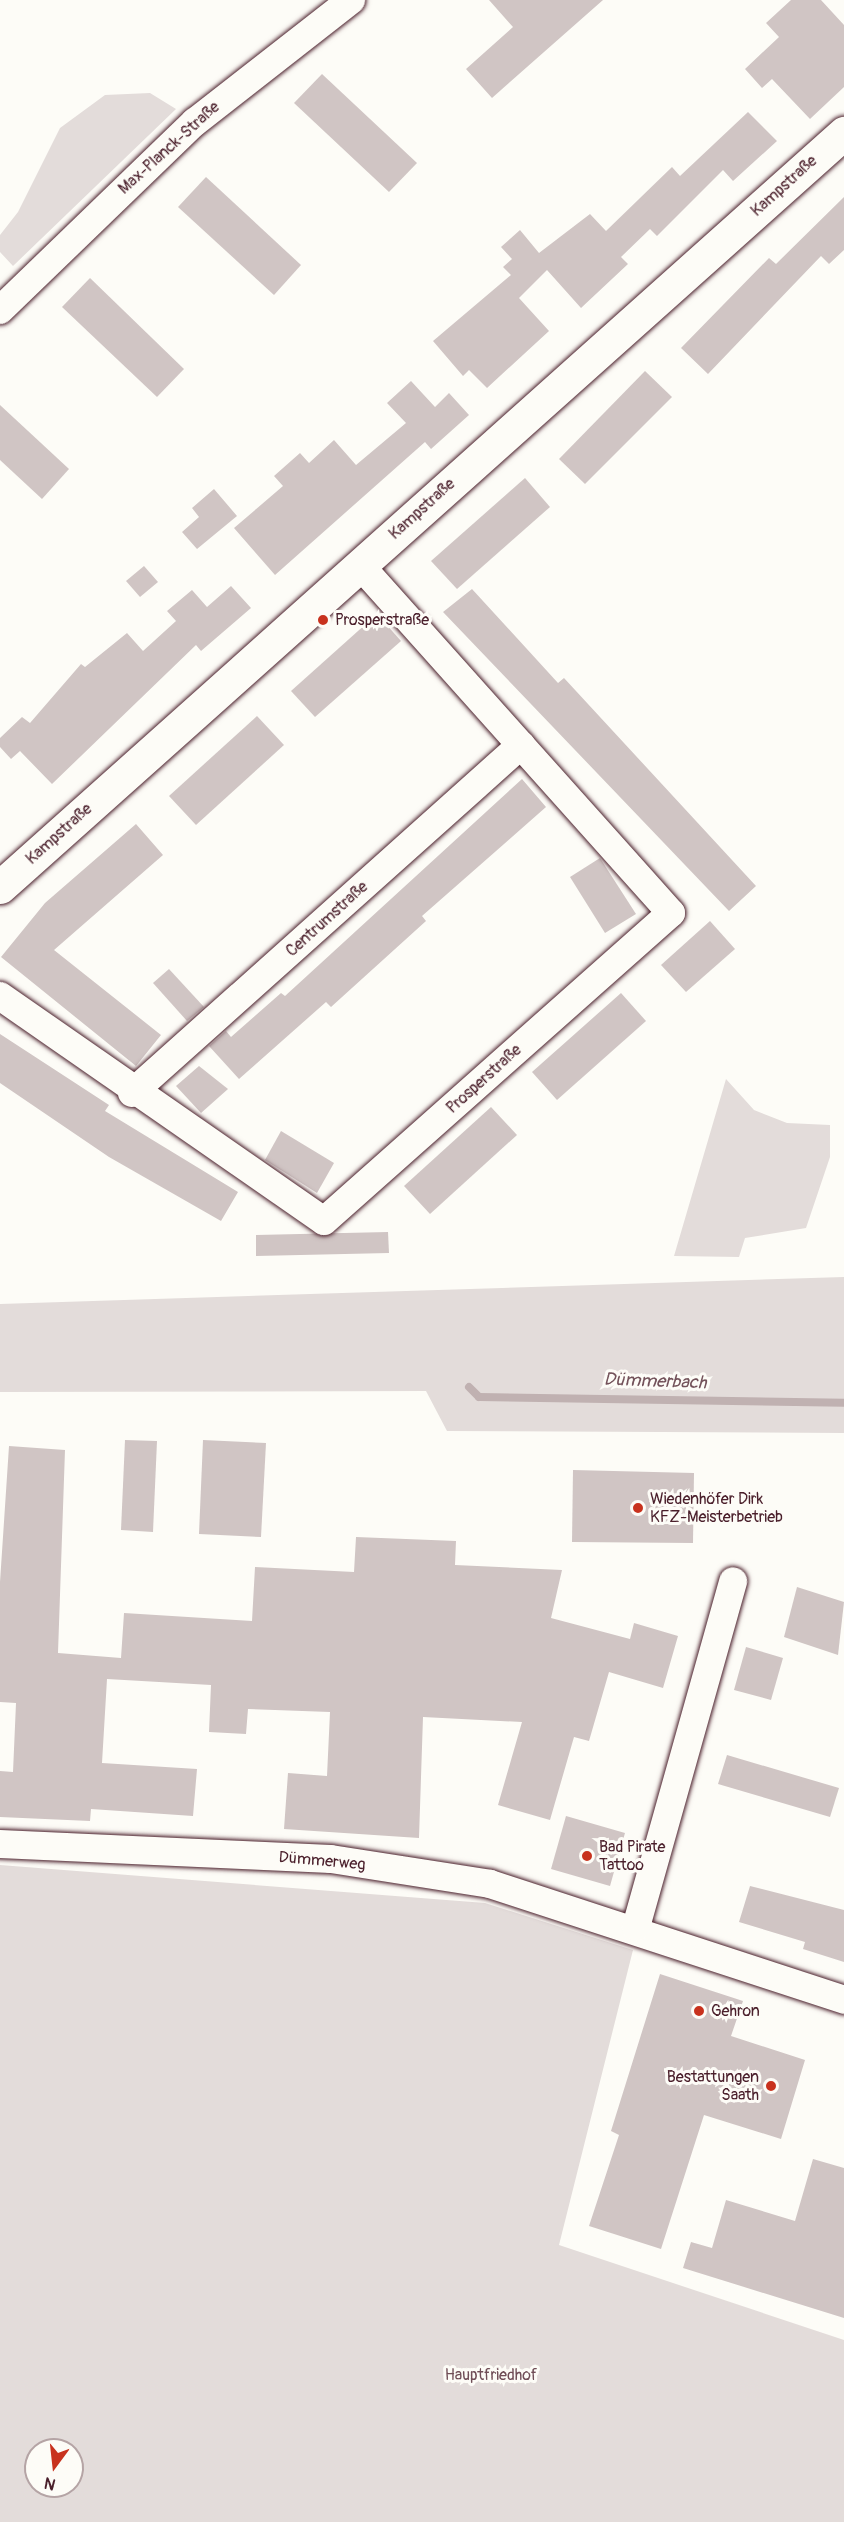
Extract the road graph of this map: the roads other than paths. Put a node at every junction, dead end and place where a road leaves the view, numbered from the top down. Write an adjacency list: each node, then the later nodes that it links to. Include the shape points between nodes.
1 (351, 0): 3 (street, Max-Planck-Straße, via 195,122)
2 (844, 133): 4 (street, Kampstraße)
3 (0, 310)
4 (360, 565): 5 (street, Prosperstraße); 6 (street, Kampstraße)
5 (521, 745): 8 (street, Centrumstraße); 8 (street, Prosperstraße, via 671,913 324,1221)
6 (0, 887)
7 (0, 996): 8 (street, Prosperstraße)
8 (132, 1093)
9 (733, 1581): 11 (street)
10 (0, 1844): 11 (street, Dümmerweg, via 331,1859 490,1884)
11 (636, 1927): 12 (street, Dümmerweg)
12 (844, 2000)

